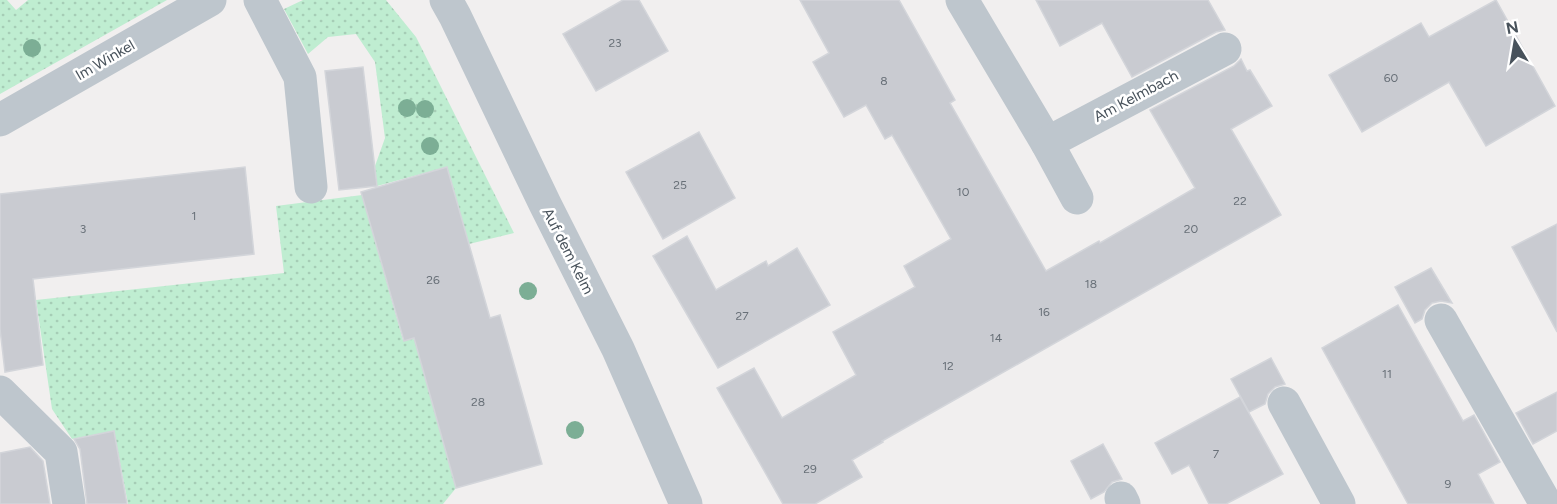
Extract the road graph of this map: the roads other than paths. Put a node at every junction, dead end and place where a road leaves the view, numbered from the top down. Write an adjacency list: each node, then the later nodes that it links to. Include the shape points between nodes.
1 (210, 0): 6 (street, Im Winkel)
2 (260, 0): 8 (street, via 300,77)
3 (446, 0): 14 (street, Auf dem Kelm, via 618,349)
4 (962, 0): 7 (street)
5 (1226, 49): 7 (street, Am Kelmbach)
6 (0, 120)
7 (1047, 143): 9 (street)
8 (311, 187)
9 (1077, 198)
10 (1441, 320): 16 (street)
11 (0, 392): 13 (street, via 61,452)
12 (1284, 403): 15 (street)
13 (69, 504)
14 (686, 504)
15 (1339, 504)
16 (1546, 504)

